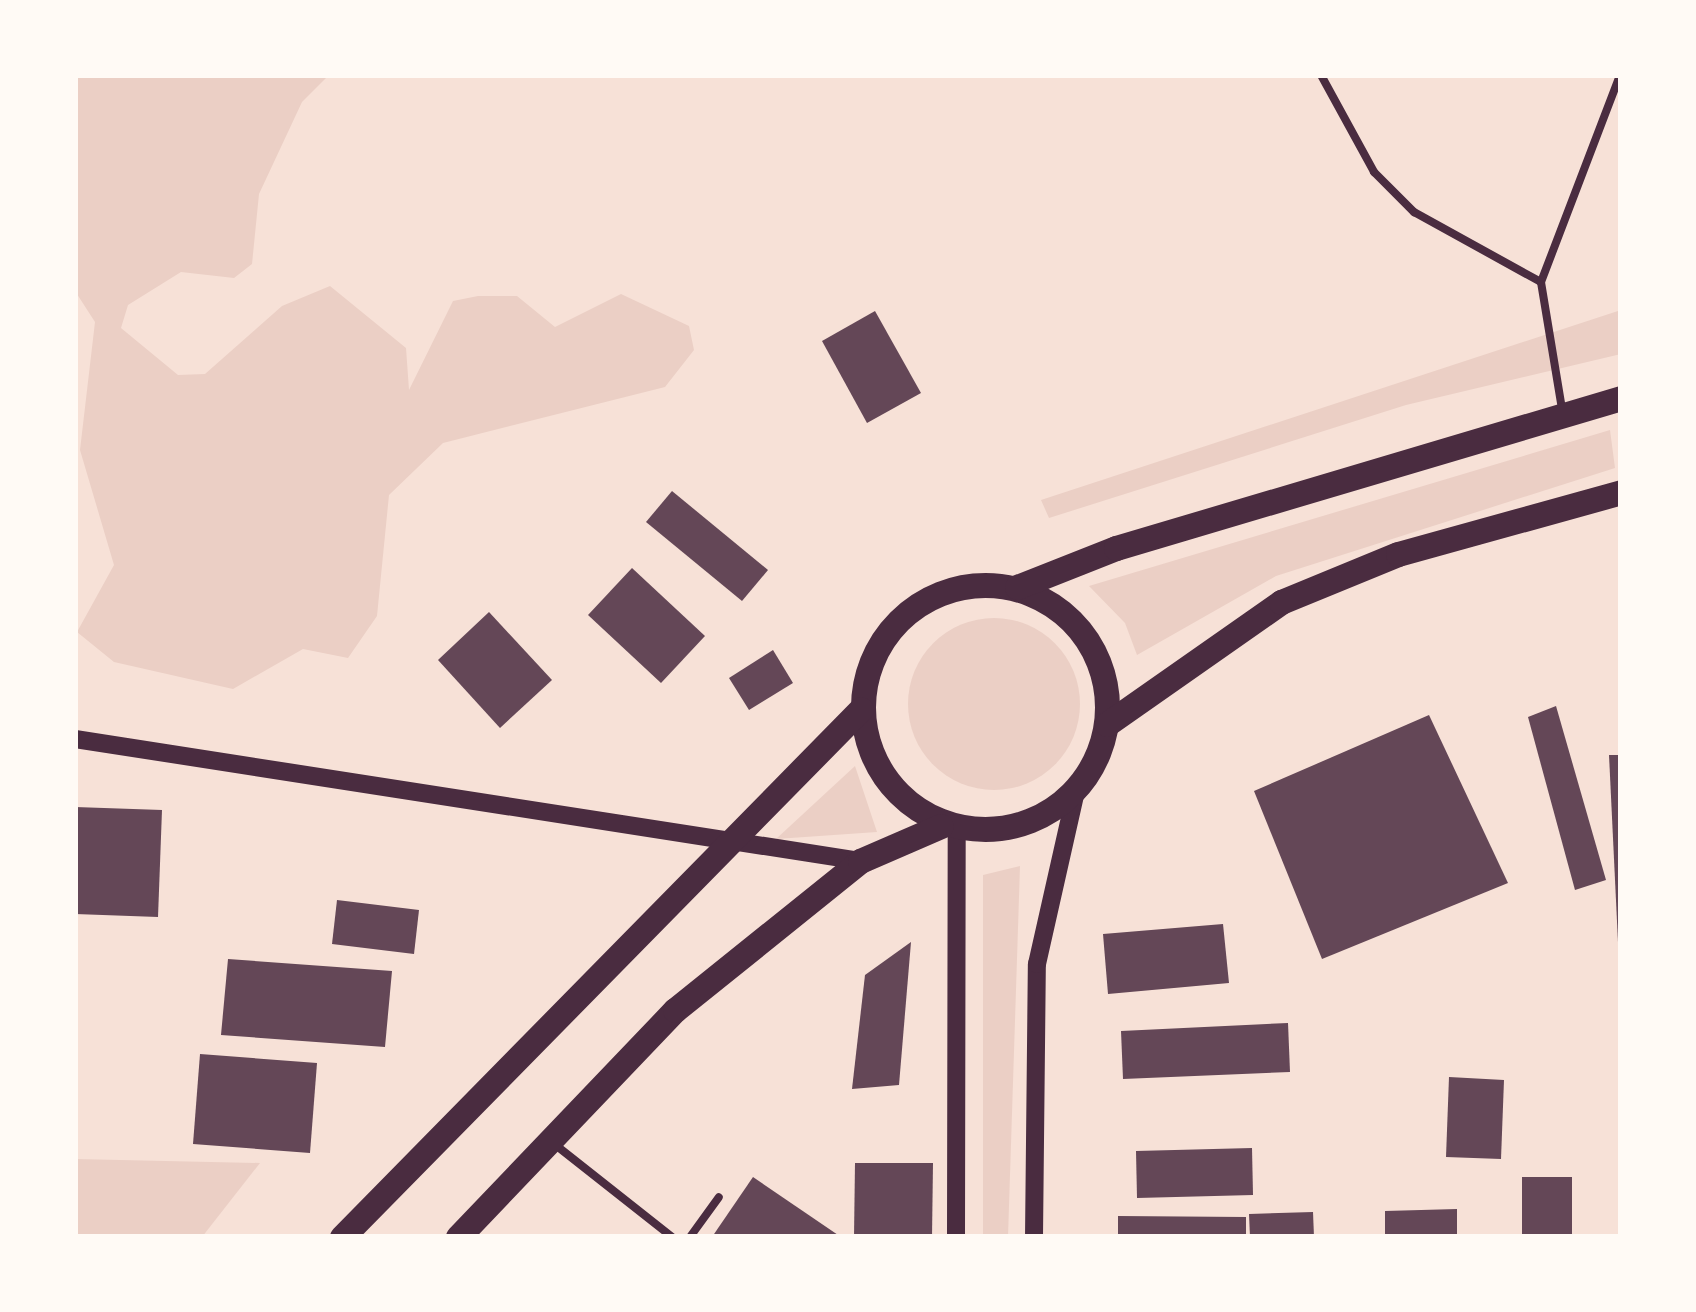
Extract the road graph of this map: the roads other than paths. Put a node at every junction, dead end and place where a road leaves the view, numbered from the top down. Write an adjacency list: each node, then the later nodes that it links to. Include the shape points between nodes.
1 (1321, 75): 3 (lane, via 1374,172 1414,212)
2 (1620, 75): 3 (lane)
3 (1541, 282): 5 (lane)
4 (1621, 398): 5 (main road)
5 (1563, 415): 7 (main road, via 1116,548)
6 (1621, 492): 9 (main road, via 1432,543 1281,602)
7 (1018, 587): 8 (main road, via 960,586 909,609 874,654); 9 (main road, via 1058,606 1088,638 1106,680)
8 (861, 709): 12 (main road, via 889,785); 13 (main road)
9 (1107, 724): 11 (main road)
10 (75, 739): 13 (street)
11 (1078, 787): 12 (main road, via 1032,821); 22 (street, via 1037,964)
12 (949, 829): 14 (main road); 21 (street)
13 (724, 840): 14 (street); 17 (main road)
14 (860, 861): 15 (main road, via 675,1010)
15 (550, 1140): 18 (main road); 19 (lane)
16 (719, 1197): 20 (lane)
17 (342, 1237)
18 (458, 1237)
19 (672, 1237)
20 (690, 1237)
21 (956, 1237)
22 (1034, 1237)

